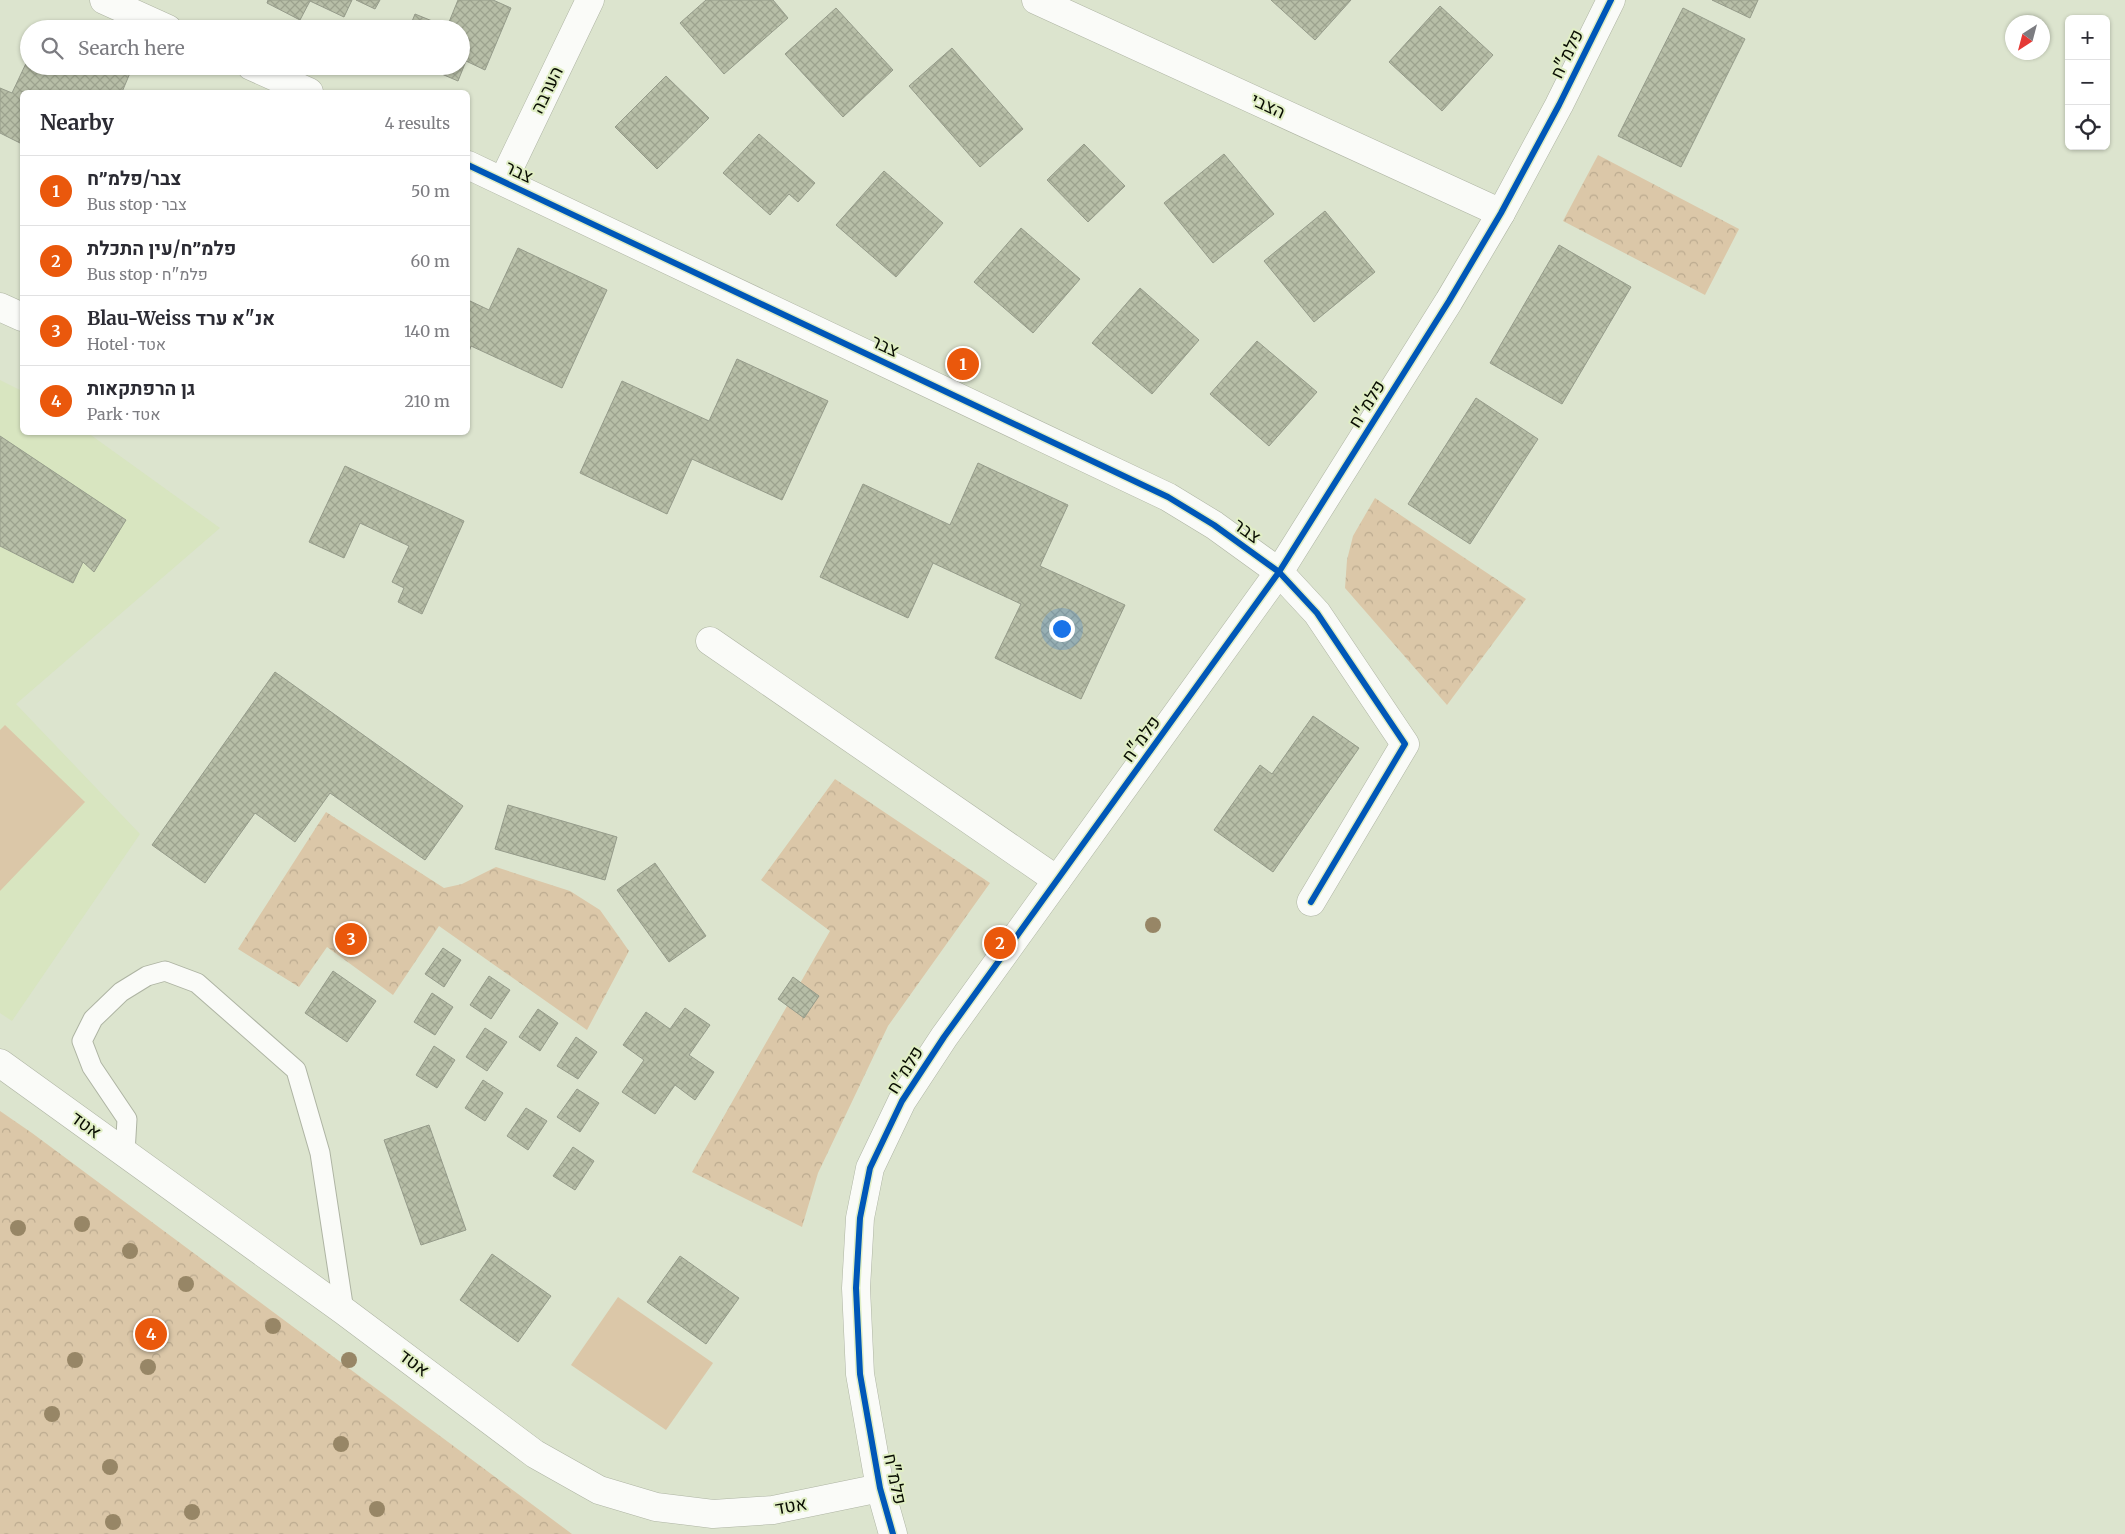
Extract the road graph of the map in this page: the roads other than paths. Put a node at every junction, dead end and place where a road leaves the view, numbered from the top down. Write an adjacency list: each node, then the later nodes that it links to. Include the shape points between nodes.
1 (104, 0): 5 (street)
2 (590, 0): 9 (street, הערבה)
3 (1036, 0): 10 (street, הצבי)
4 (1611, 0): 10 (street, פלמ"ח)
5 (148, 20)
6 (270, 75): 7 (street)
7 (304, 90)
8 (470, 165): 9 (street, צבר)
9 (504, 181): 13 (street, צבר, via 1168,496)
10 (1501, 213): 13 (street, פלמ"ח)
11 (0, 308): 12 (street)
12 (20, 316)
13 (1279, 572): 15 (street, פלמ"ח); 16 (street, צבר, via 1317,613 1405,744)
14 (710, 641): 15 (street)
15 (1057, 880): 20 (street, פלמ"ח, via 902,1101 870,1168 860,1218 856,1288 860,1374)
16 (1311, 902)
17 (0, 1063): 18 (street, אטד)
18 (125, 1153): 19 (street, אטד); 19 (lane, via 127,1119 92,1067 82,1041 93,1019 122,992 147,976 165,971 197,983 296,1070 320,1153)
19 (344, 1311): 20 (street, אטד, via 535,1454 599,1490 656,1507 713,1514 773,1510)
20 (880, 1488): 21 (street, פלמ"ח)
21 (892, 1534)

